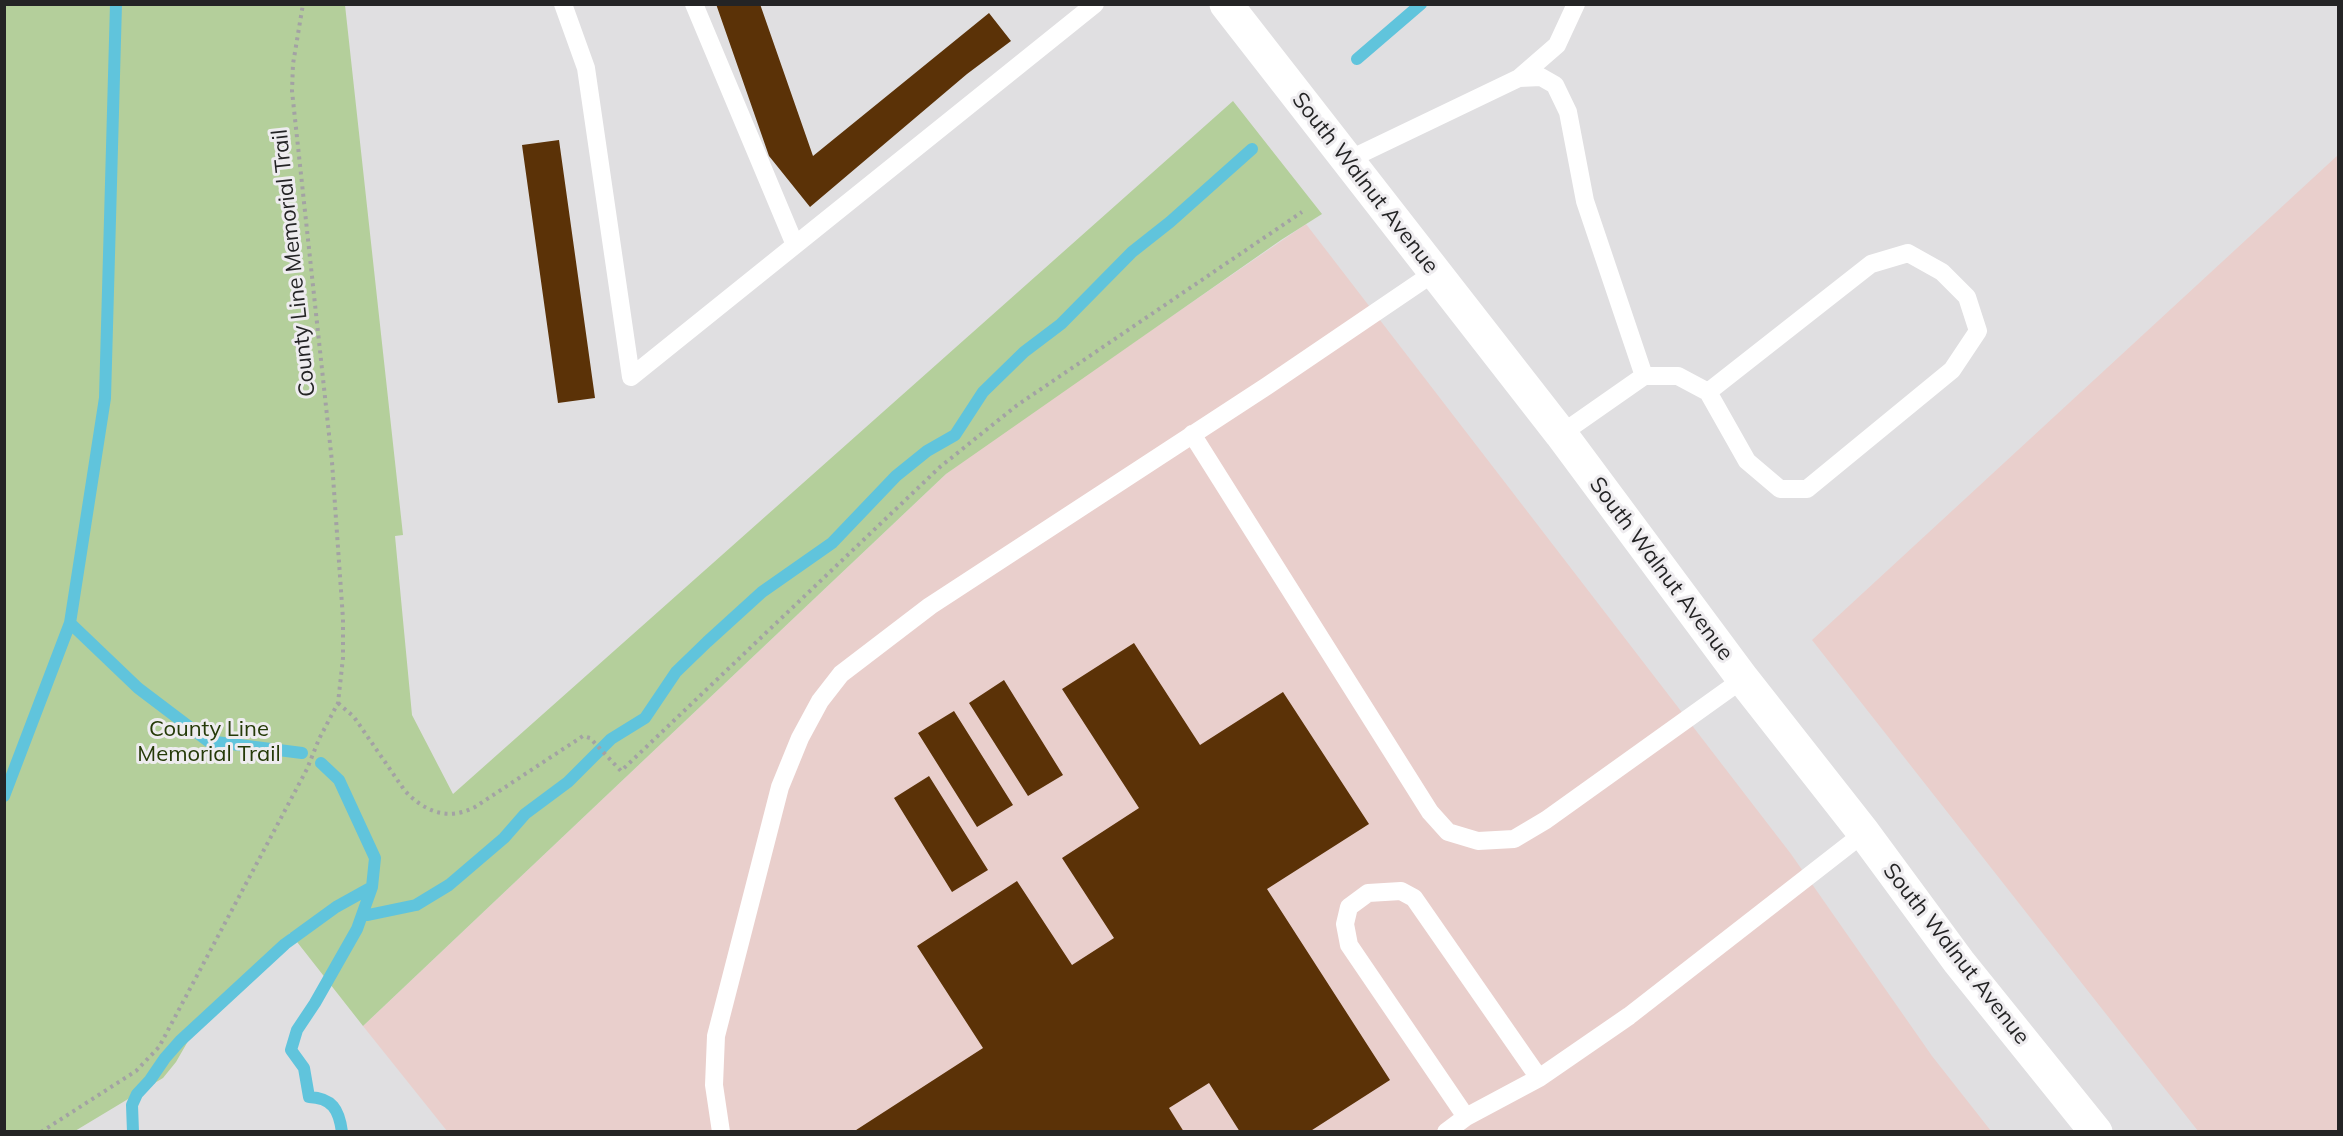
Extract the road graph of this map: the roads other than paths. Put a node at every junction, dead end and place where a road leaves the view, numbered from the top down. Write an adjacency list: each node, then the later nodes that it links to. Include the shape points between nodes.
1 (563, 4): 8 (lane, via 586,68 631,376)
2 (694, 4): 8 (lane)
3 (1095, 4): 8 (lane)
4 (1226, 4): 7 (street, South Walnut Avenue)
5 (1576, 4): 6 (lane, via 1557,45)
6 (1519, 78): 7 (lane); 10 (lane, via 1541,77 1556,85 1568,112 1585,201)
7 (1348, 160): 9 (street, South Walnut Avenue)
8 (795, 245)
9 (1435, 272): 12 (lane); 13 (street, South Walnut Avenue)
10 (1644, 376): 11 (lane, via 1678,376); 13 (lane)
11 (1708, 392): 11 (lane, via 1871,264 1908,253 1942,272 1967,297 1978,331 1952,370 1807,489 1780,489 1747,461)
12 (1192, 434): 14 (lane, via 1430,812 1448,832 1478,841 1514,839); 18 (lane, via 930,606 841,674 820,701 780,787 716,1036 714,1085)
13 (1561, 434): 14 (street, South Walnut Avenue)
14 (1743, 679): 15 (street, South Walnut Avenue)
15 (1864, 833): 16 (lane, via 1629,1016); 20 (street, South Walnut Avenue, via 1959,962)
16 (1539, 1078): 17 (lane); 17 (lane, via 1414,898 1401,891 1368,893 1349,907 1345,924 1349,945)
17 (1466, 1117): 19 (lane)
18 (721, 1131)
19 (1446, 1131)
20 (2096, 1131)

